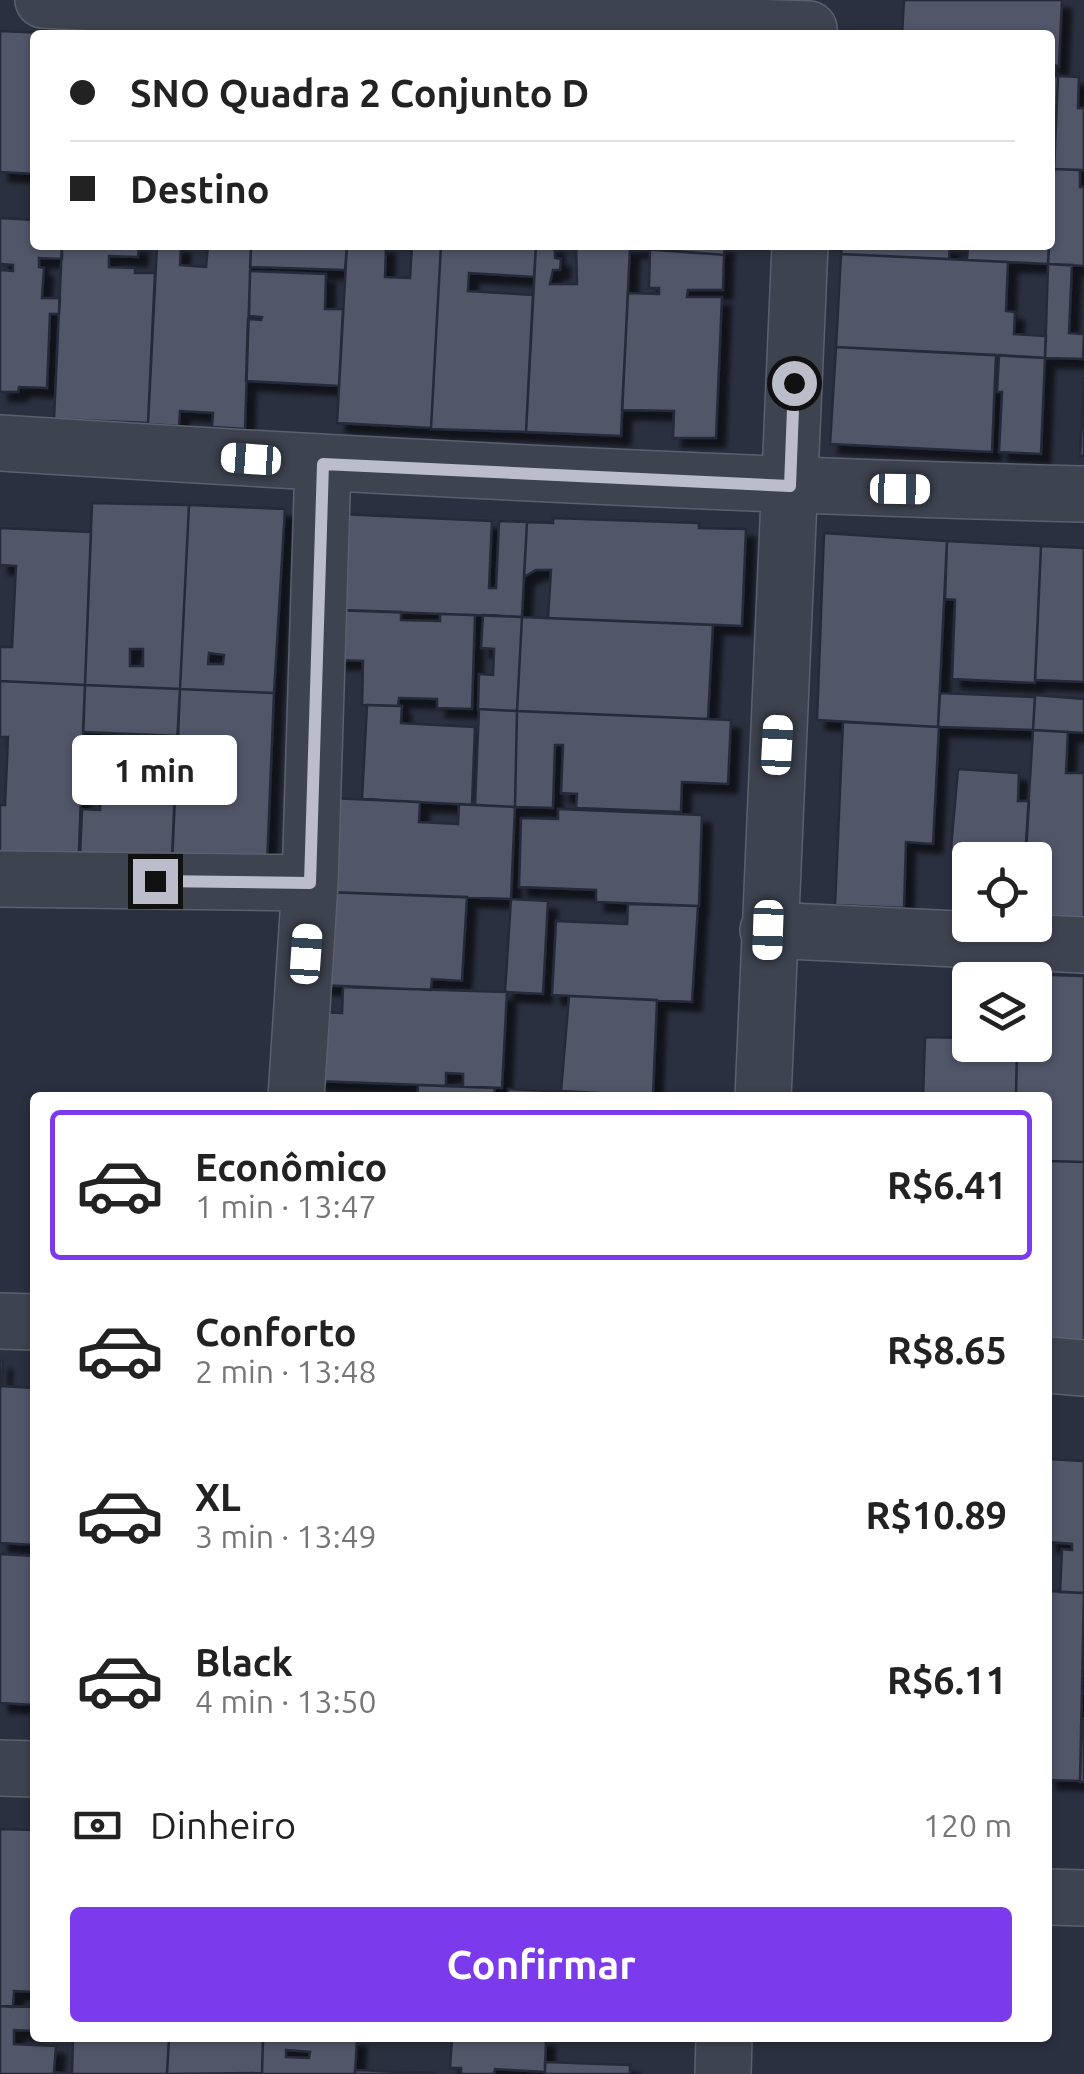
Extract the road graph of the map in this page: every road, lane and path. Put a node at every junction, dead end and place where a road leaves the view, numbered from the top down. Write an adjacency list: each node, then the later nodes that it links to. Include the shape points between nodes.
1 (42, 0): 2 (street)
2 (250, 6): 3 (street)
3 (809, 21)
4 (800, 250): 7 (street)
5 (0, 443): 6 (street)
6 (323, 464): 7 (street); 10 (street)
7 (790, 486): 8 (street); 11 (street)
8 (1084, 494)
9 (0, 878): 10 (street)
10 (310, 883): 13 (street)
11 (768, 930): 12 (street); 14 (street)
12 (1084, 946)
13 (296, 1092)
14 (763, 1092)
15 (0, 1320): 16 (street)
16 (30, 1322)
17 (1052, 1365): 18 (street)
18 (1084, 1368)
19 (0, 1768): 20 (street)
20 (30, 1769)
21 (1052, 1896): 22 (street)
22 (1084, 1898)
23 (724, 2042): 24 (street)
24 (723, 2074)

